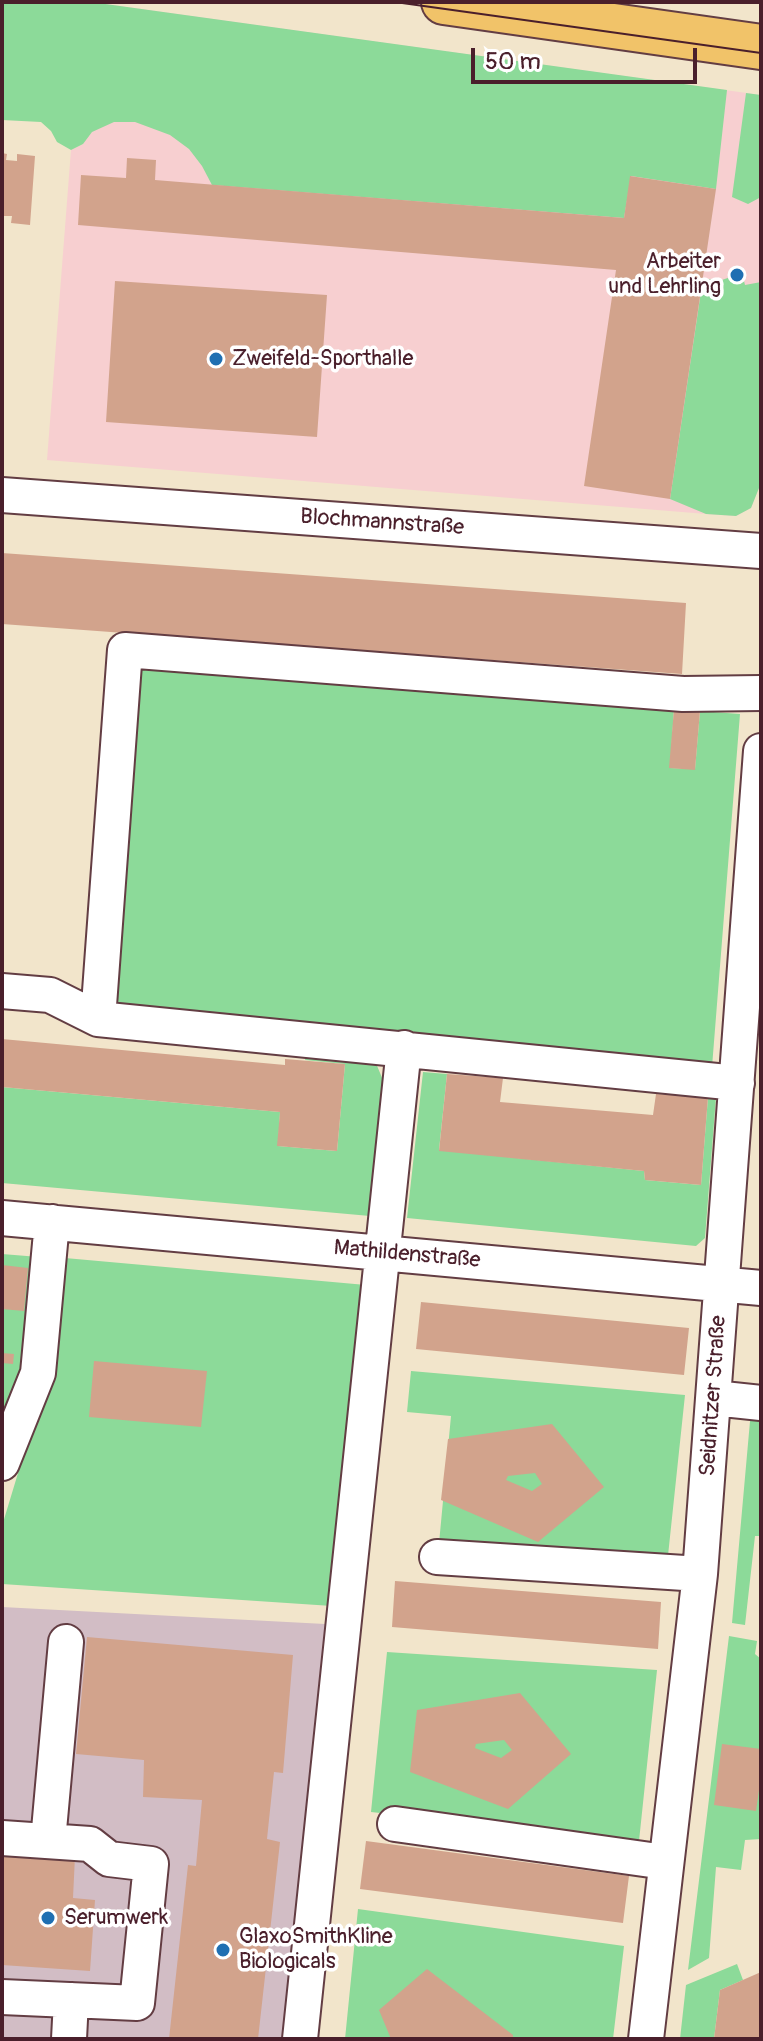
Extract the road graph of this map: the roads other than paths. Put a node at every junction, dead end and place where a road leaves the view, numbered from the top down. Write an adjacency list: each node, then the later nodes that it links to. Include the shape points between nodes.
1 (444, 2): 2 (main road)
2 (644, 16): 3 (main road)
3 (761, 47)
4 (2, 495): 5 (street, Blochmannstraße)
5 (761, 551)
6 (761, 693): 9 (street, via 683,694 125,650)
7 (761, 751): 11 (street, Seidnitzer Straße)
8 (2, 991): 9 (street, via 50,995)
9 (98, 1019): 10 (street)
10 (404, 1048): 11 (street); 14 (street)
11 (744, 1096): 15 (street, Seidnitzer Straße)
12 (2, 1218): 13 (street, Mathildenstraße)
13 (52, 1222): 14 (street, Mathildenstraße); 19 (street, via 38,1373)
14 (383, 1253): 15 (street, Mathildenstraße); 30 (street)
15 (722, 1284): 16 (street, Mathildenstraße); 17 (street, Seidnitzer Straße)
16 (761, 1288)
17 (714, 1398): 18 (street); 21 (street, Seidnitzer Straße)
18 (761, 1403)
19 (2, 1463)
20 (437, 1557): 21 (street)
21 (700, 1574): 26 (street, Seidnitzer Straße)
22 (66, 1642): 25 (street)
23 (395, 1824): 26 (street)
24 (2, 1838): 25 (street)
25 (48, 1841): 28 (street, via 90,1844 109,1859 151,1864 137,2003)
26 (665, 1862): 31 (street, Seidnitzer Straße)
27 (2, 1997): 28 (street)
28 (71, 2000): 29 (street)
29 (69, 2039)
30 (300, 2039)
31 (646, 2039)

